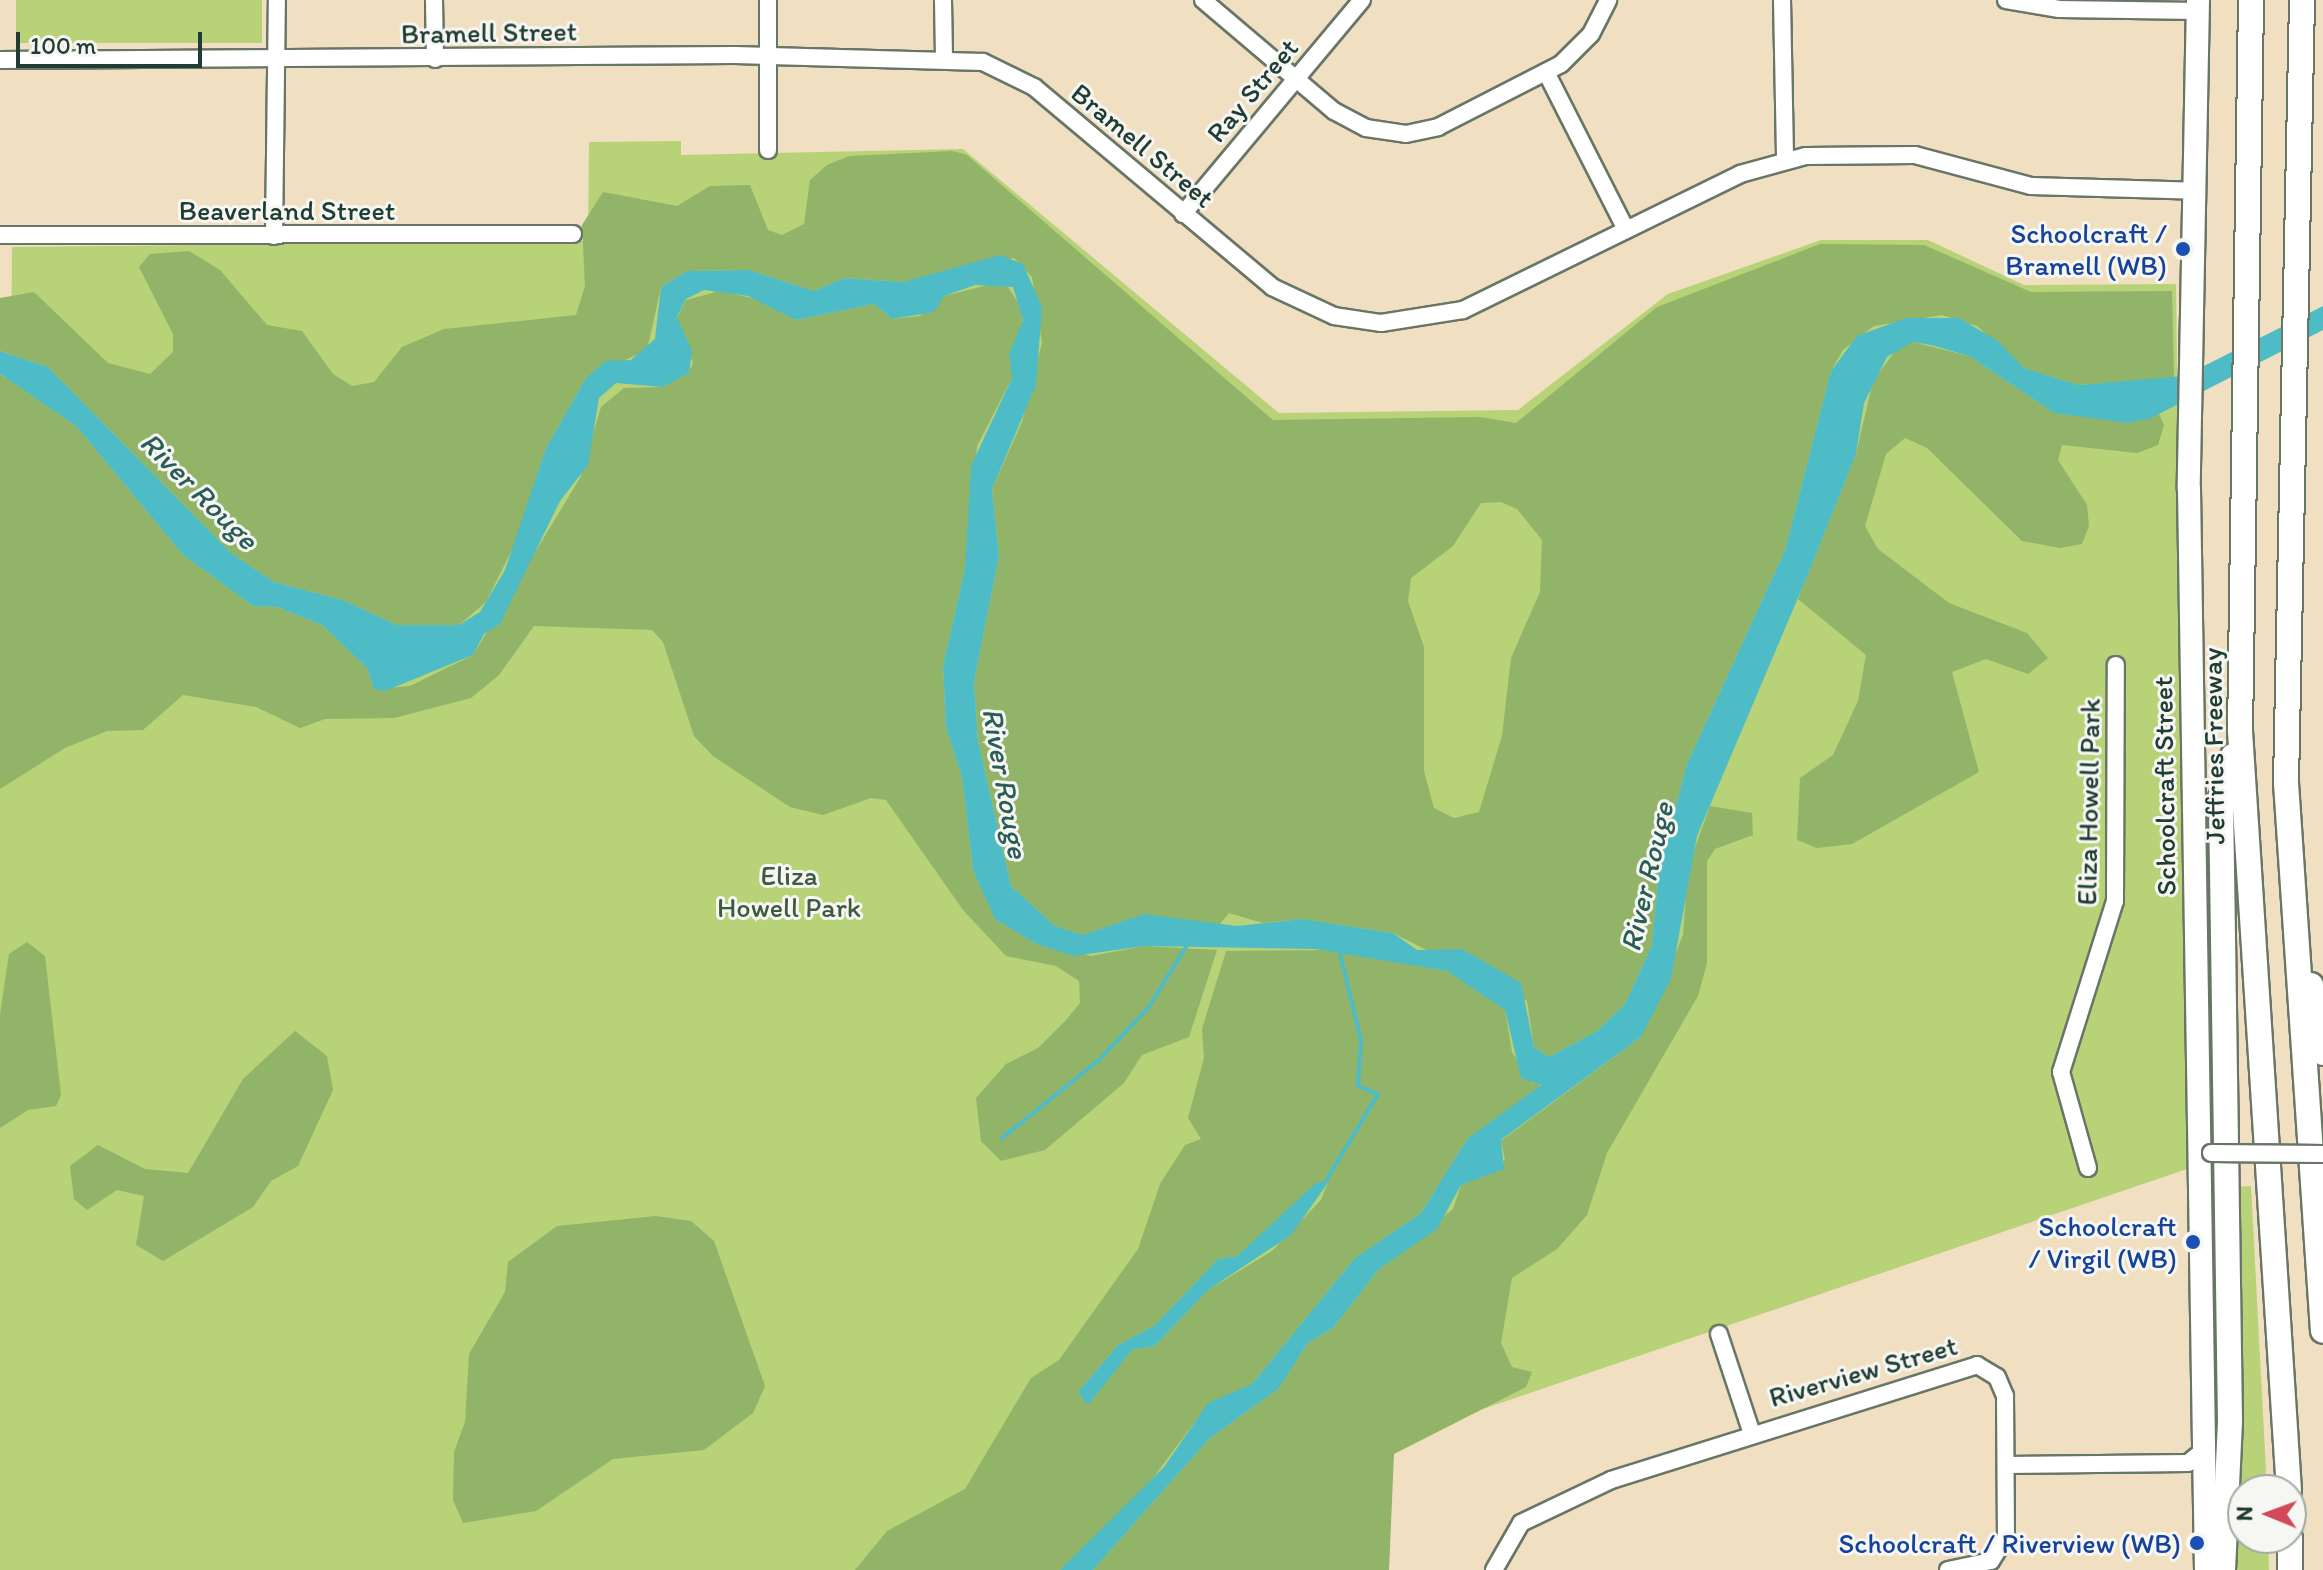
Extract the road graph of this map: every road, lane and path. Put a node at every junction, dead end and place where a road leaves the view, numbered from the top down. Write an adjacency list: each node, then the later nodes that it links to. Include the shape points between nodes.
1 (277, 0): 17 (street)
2 (434, 0): 15 (street)
3 (768, 0): 13 (street)
4 (943, 0): 14 (street)
5 (1203, 0): 19 (street)
6 (1362, 0): 19 (street, Ray Street)
7 (1608, 0): 18 (street, via 1582,46)
8 (1782, 0): 21 (street)
9 (2006, 0): 12 (street, via 2059,9)
10 (2251, 0): 29 (highway, Jeffries Freeway)
11 (2302, 0): 30 (highway, via 2292,375)
12 (2198, 6): 22 (main road, Schoolcraft Street)
13 (768, 56): 14 (street, Bramell Street); 15 (street, Bramell Street); 20 (street)
14 (944, 58): 23 (street, Bramell Street, via 1018,76)
15 (435, 59): 17 (street, Bramell Street)
16 (0, 60): 17 (street, Bramell Street)
17 (277, 60): 27 (street)
18 (1546, 72): 19 (street, via 1438,127 1406,134 1353,123); 24 (street)
19 (1296, 79): 23 (street, Ray Street)
20 (768, 150)
21 (1785, 160): 22 (street, Bramell Street, via 1915,155 2031,186); 24 (street, Bramell Street)
22 (2195, 191): 32 (main road, Schoolcraft Street, via 2192,420)
23 (1183, 214): 24 (street, Bramell Street, via 1289,297 1381,323 1463,310)
24 (1626, 230)
25 (573, 234): 27 (street, Beaverland Street)
26 (0, 235): 27 (street, Beaverland Street)
27 (274, 236)
28 (2116, 665): 34 (street, Eliza Howell Park, via 2115,901 2061,1072)
29 (2240, 731): 40 (highway, Jeffries Freeway); 44 (highway, via 2221,798 2230,1421)
30 (2291, 885): 31 (highway); 35 (highway)
31 (2323, 1053)
32 (2206, 1153): 33 (street, bridge); 38 (main road, Schoolcraft Street)
33 (2323, 1154)
34 (2088, 1168)
35 (2323, 1331)
36 (1719, 1334): 37 (street)
37 (1751, 1431): 39 (street, Riverview Street, via 1977,1365 2002,1386); 41 (street, Riverview Street, via 1531,1516 1502,1546)
38 (2204, 1450): 39 (street, via 2188,1463); 43 (main road, Schoolcraft Street)
39 (2007, 1465): 42 (street, via 2001,1550 1985,1563)
40 (2288, 1474)
41 (1494, 1570)
42 (1948, 1570)
43 (2206, 1570)
44 (2223, 1570)

